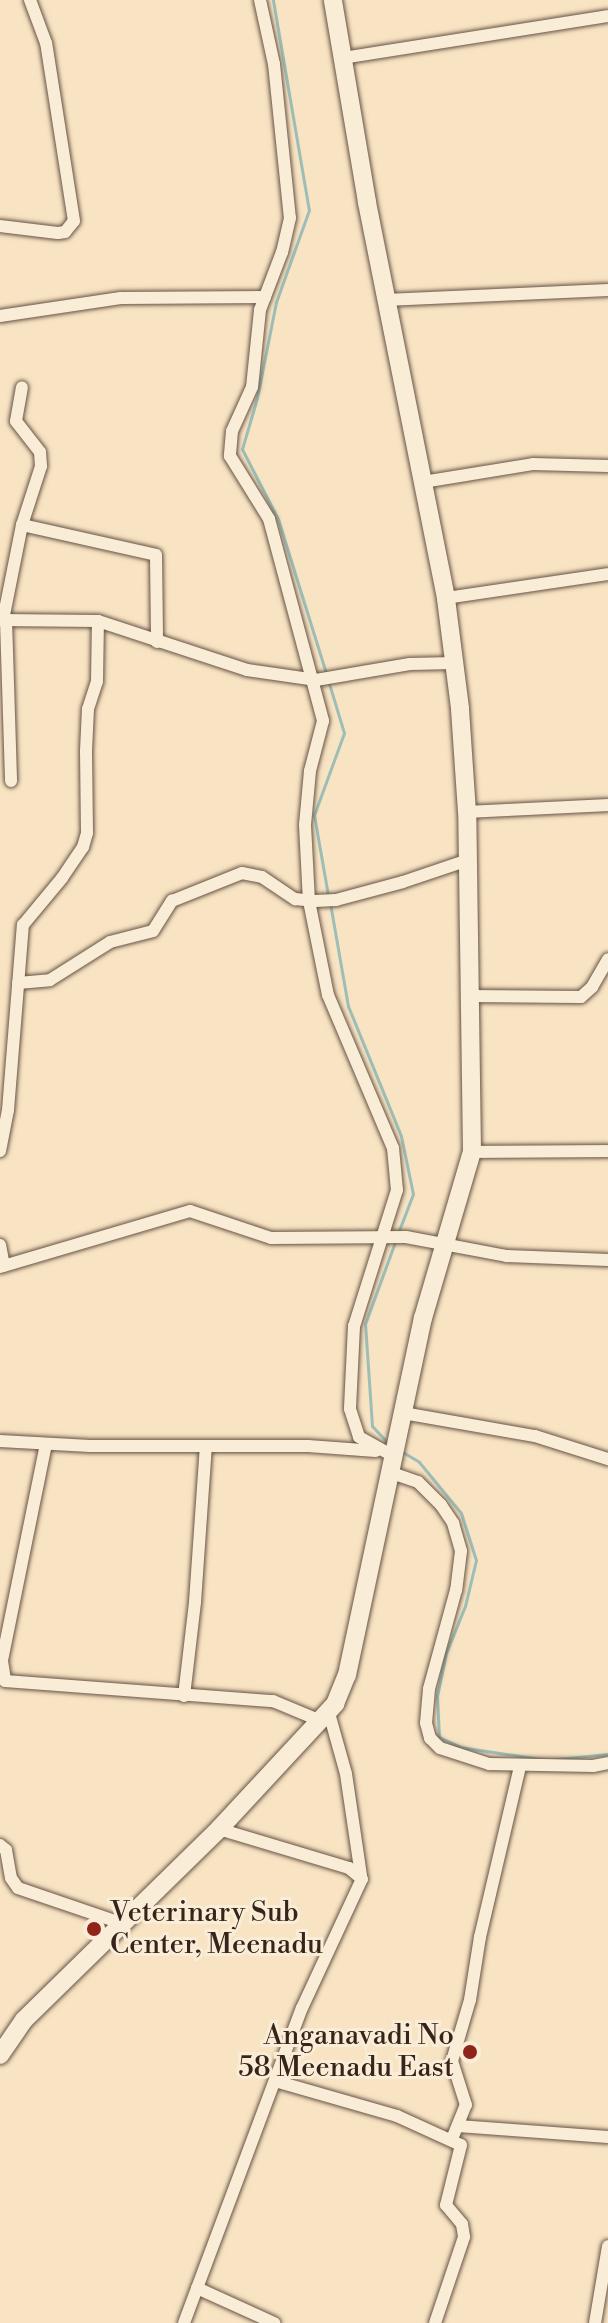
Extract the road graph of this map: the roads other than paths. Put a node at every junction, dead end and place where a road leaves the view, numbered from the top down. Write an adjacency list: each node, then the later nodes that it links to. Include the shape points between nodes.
1 (30, 0): 6 (street, via 46,43 74,221 65,232)
2 (260, 0): 8 (street, via 274,64 290,218)
3 (333, 0): 5 (street)
4 (608, 16): 5 (street)
5 (343, 58): 9 (street)
6 (0, 226)
7 (608, 290): 9 (street)
8 (265, 297): 10 (street, via 121,298); 21 (street, via 252,387 232,431 230,456 269,519)
9 (386, 300): 13 (street)
10 (0, 316)
11 (22, 388): 14 (street, via 16,421 42,458)
12 (608, 466): 13 (street, via 533,464)
13 (423, 482): 16 (street)
14 (22, 525): 17 (street); 19 (street, via 156,555)
15 (608, 574): 16 (street)
16 (446, 598): 20 (street)
17 (3, 620): 18 (street); 22 (street)
18 (98, 621): 19 (street); 28 (street, via 97,682 88,709 87,833 62,878 23,925)
19 (157, 642): 21 (street, via 247,670)
20 (454, 663): 21 (street, via 410,664); 24 (street)
21 (313, 680): 26 (street, via 323,721 310,771 305,825)
22 (11, 781)
23 (608, 805): 24 (street)
24 (467, 812): 25 (street)
25 (468, 860): 26 (street, via 336,900); 29 (street)
26 (312, 901): 28 (street, via 295,899 262,877 242,873 172,901 153,931 110,942 59,977); 33 (street, via 328,995 393,1148 397,1190)
27 (608, 959): 29 (street, via 581,997)
28 (18, 983): 30 (street)
29 (470, 996): 32 (street)
30 (0, 1151)
31 (608, 1151): 32 (street)
32 (472, 1152): 34 (street)
33 (384, 1236): 34 (street); 37 (street, via 271,1238 187,1212); 42 (street, via 354,1326 350,1409 359,1437)
34 (445, 1243): 36 (street, via 531,1258); 38 (street)
35 (0, 1245): 37 (street)
36 (608, 1260)
37 (2, 1267)
38 (403, 1413): 42 (street); 43 (street, via 535,1436)
39 (0, 1441): 40 (street)
40 (46, 1444): 41 (street); 44 (street, via 2,1678 26,1685)
41 (206, 1446): 42 (street, via 308,1446); 44 (street)
42 (391, 1454): 45 (street, via 347,1675); 47 (street, via 441,1505 461,1551 429,1689 430,1738 440,1748 489,1764)
43 (608, 1459)
44 (184, 1696): 45 (street, via 273,1701)
45 (325, 1717): 48 (street); 50 (street, via 346,1774)
46 (608, 1763): 47 (street)
47 (520, 1766): 54 (street, via 452,2061 465,2098)
48 (219, 1829): 50 (street); 51 (street)
49 (0, 1845): 51 (street, via 18,1888)
50 (361, 1876): 53 (street)
51 (124, 1924): 52 (street, via 24,2020)
52 (0, 2055)
53 (275, 2081): 54 (street); 57 (street)
54 (455, 2132): 55 (street); 60 (street, via 462,2147 446,2205 465,2232)
55 (608, 2137)
56 (608, 2246): 61 (street)
57 (197, 2288): 58 (street); 59 (street)
58 (184, 2323)
59 (274, 2323)
60 (435, 2323)
61 (595, 2323)

